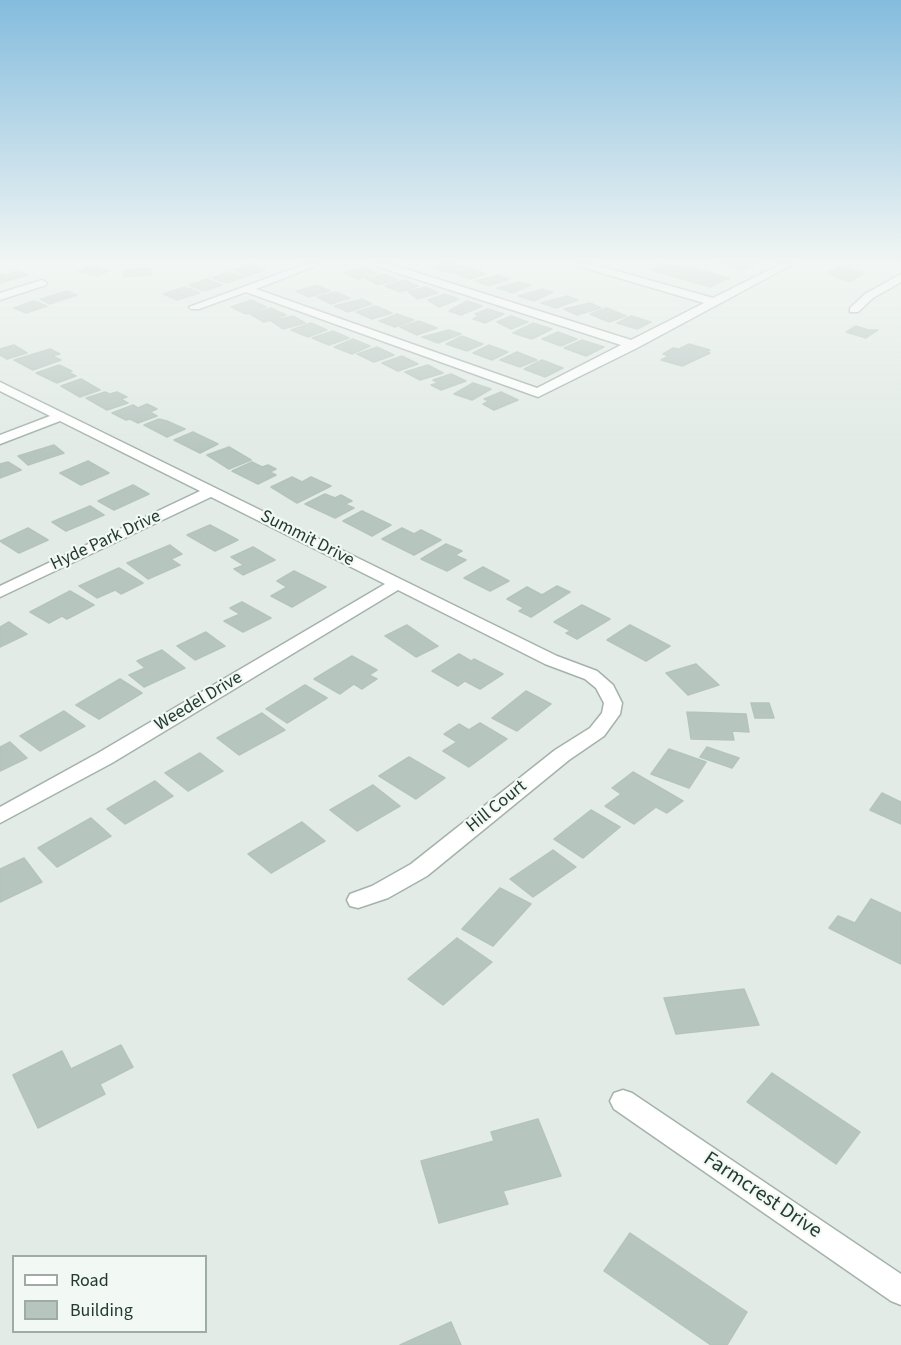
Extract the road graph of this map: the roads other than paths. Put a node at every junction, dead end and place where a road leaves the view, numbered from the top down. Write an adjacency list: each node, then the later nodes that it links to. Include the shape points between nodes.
1 (353, 327): 4 (street, via 538,393)
2 (576, 327): 4 (street)
3 (667, 327): 4 (street)
4 (633, 345)
5 (0, 386): 6 (street, Summit Drive)
6 (61, 416): 7 (street); 8 (street, Summit Drive)
7 (0, 440)
8 (211, 491): 9 (street, Summit Drive); 10 (street, Hyde Park Drive)
9 (396, 584): 11 (street, Summit Drive, via 551,660 591,675); 12 (street, Weedel Drive, via 114,753)
10 (0, 592)
11 (610, 695): 13 (street, Hill Court, via 611,714 597,732 562,755 419,870)
12 (0, 816)
13 (358, 900)
14 (623, 1101): 15 (street, Farmcrest Drive)
15 (901, 1291)

